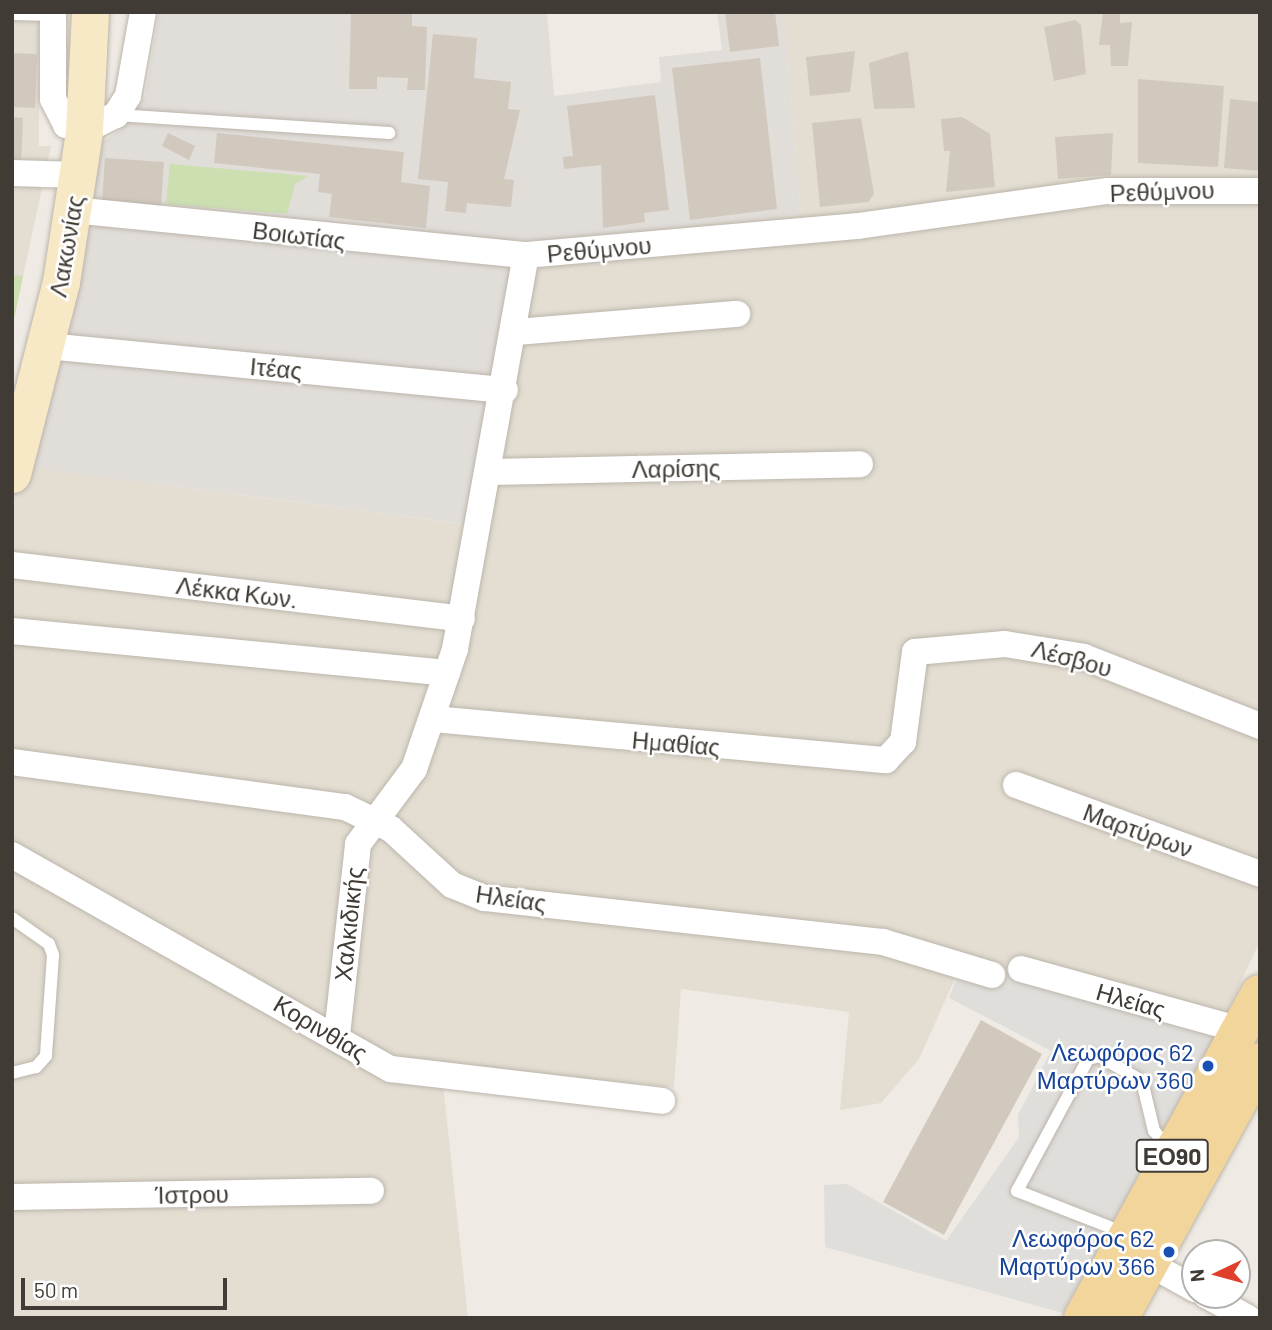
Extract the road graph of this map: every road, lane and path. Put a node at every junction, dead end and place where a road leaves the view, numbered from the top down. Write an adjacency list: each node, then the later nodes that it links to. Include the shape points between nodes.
1 (90, 12): 6 (street, Λακωνίας)
2 (143, 12): 5 (street, via 135,77)
3 (12, 14): 4 (lane)
4 (52, 14): 6 (street, via 53,99 66,125)
5 (116, 115): 6 (street); 7 (lane)
6 (84, 131): 9 (street, Λακωνίας)
7 (389, 133)
8 (12, 173): 9 (street)
9 (78, 175): 11 (street, Λακωνίας)
10 (1260, 191): 12 (street, Ρεθύμνου, via 1108,191 858,226)
11 (73, 210): 12 (street, Βοιωτίας); 15 (street, Λακωνίας)
12 (526, 255): 14 (street, Ρεθύμνου)
13 (737, 314): 14 (street)
14 (517, 332): 16 (street, Ρεθύμνου)
15 (47, 346): 16 (street, Ιτέας); 19 (street, Λακωνίας)
16 (505, 390): 18 (street, Ρεθύμνου)
17 (860, 464): 18 (street, Λαρίσης)
18 (491, 472): 21 (street, Ρεθύμνου)
19 (12, 474)
20 (12, 565): 21 (street, Λέκκα Κων.)
21 (462, 619): 23 (street, Ρεθύμνου)
22 (12, 631): 23 (street)
23 (447, 673): 24 (street, Ρεθύμνου)
24 (433, 719): 26 (street, Ημαθίας, via 884,760 897,754); 29 (street, Ρεθύμνου, via 407,782)
25 (1260, 726): 26 (street, Λέσβου, via 1084,657 1005,644 915,652)
26 (905, 734)
27 (12, 762): 29 (street, Ηλείας, via 279,796)
28 (1016, 785): 31 (street, Μαρτύρων)
29 (373, 818): 34 (street, Ηλείας, via 443,879 485,898 883,942); 36 (street, Χαλκιδικής, via 352,869)
30 (12, 855): 36 (street, Κορινθίας)
31 (1260, 874)
32 (12, 918): 38 (lane, via 49,944 53,955 46,1056 36,1067)
33 (1021, 969): 37 (street, Ηλείας)
34 (992, 975)
35 (1260, 994): 37 (main road, ΕΟ90)
36 (337, 1035): 39 (street, Κορινθίας, via 411,1075)
37 (1250, 1046): 40 (main road, ΕΟ90); 43 (main road, ΕΟ90)
38 (12, 1073)
39 (662, 1101)
40 (1174, 1152): 43 (main road, ΕΟ90); 43 (lane, via 1158,1141 1142,1081 1099,1056 1083,1064 1017,1191 1026,1200)
41 (371, 1191): 42 (street, Ίστρου)
42 (12, 1197)
43 (1138, 1249): 44 (street); 46 (main road, ΕΟ90); 47 (main road, ΕΟ90)
44 (1181, 1279)
45 (1232, 1309): 48 (street)
46 (1083, 1318)
47 (1119, 1318)
48 (1248, 1318)

